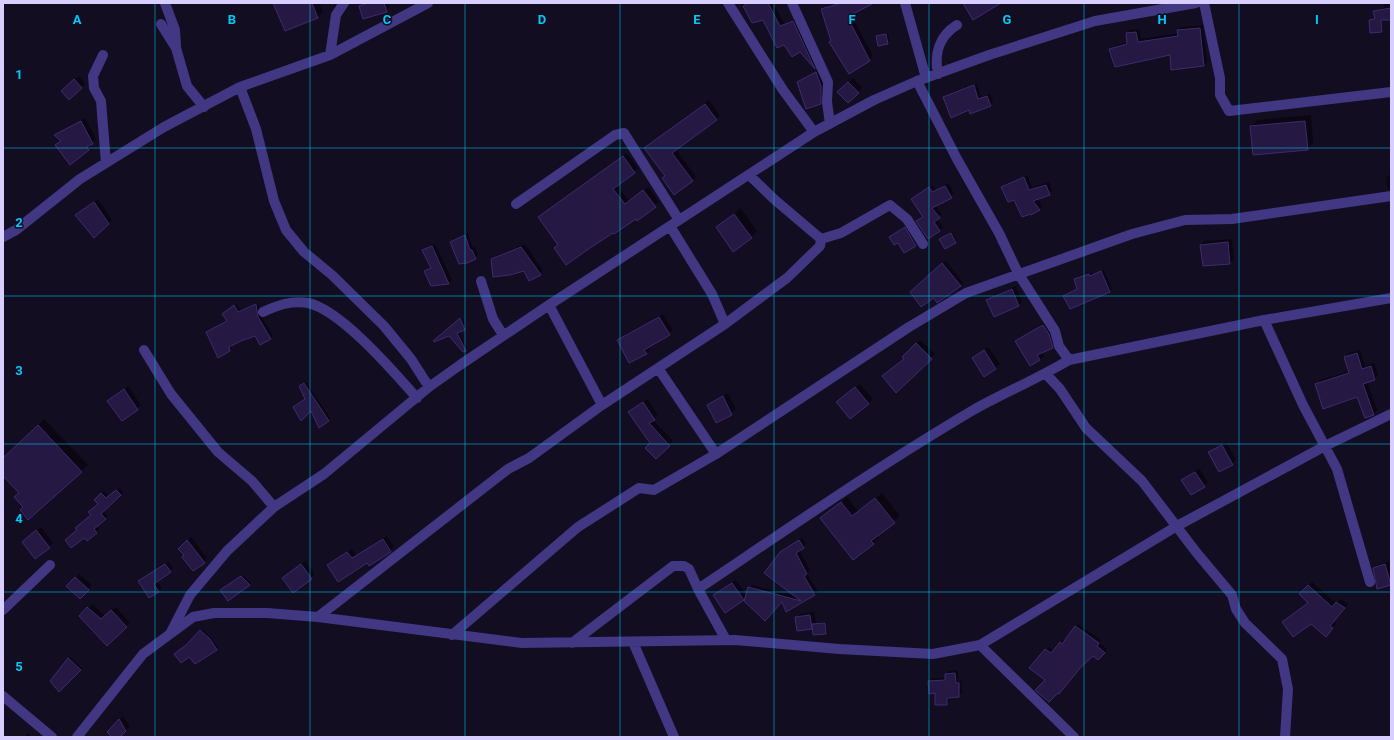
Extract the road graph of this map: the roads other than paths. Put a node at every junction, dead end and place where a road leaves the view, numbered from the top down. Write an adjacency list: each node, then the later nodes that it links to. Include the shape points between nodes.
1 (164, 3): 11 (street, via 175,30)
2 (344, 3): 13 (street, via 336,15)
3 (428, 3): 13 (street)
4 (728, 3): 20 (street, via 783,90)
5 (792, 3): 19 (street, via 828,82)
6 (905, 3): 15 (street)
7 (1196, 3): 14 (street, via 1095,21)
8 (1204, 3): 17 (street, via 1220,78 1220,95 1228,111)
9 (161, 24): 11 (street)
10 (957, 25): 14 (street, via 939,44 935,60)
11 (176, 48): 18 (street, via 187,86)
12 (103, 55): 21 (street, via 93,76 94,88 101,102)
13 (330, 55): 16 (street)
14 (938, 74): 15 (street)
15 (921, 79): 19 (street, via 874,100); 30 (street, via 957,159 999,233)
16 (240, 87): 18 (street); 42 (street, via 256,129 274,202 286,230 304,252 332,275 384,326 411,359)
17 (1391, 92)
18 (204, 107): 21 (street, via 164,127)
19 (830, 124): 20 (street)
20 (814, 132): 22 (street)
21 (106, 163): 27 (street, via 80,179 16,230)
22 (749, 175): 25 (street); 28 (street)
23 (1391, 196): 30 (street, via 1232,218 1185,220 1132,234)
24 (516, 204): 25 (street, via 615,135 624,133)
25 (679, 220): 26 (street)
26 (670, 226): 33 (street); 36 (street, via 712,294)
27 (3, 237)
28 (821, 239): 29 (street, via 841,233 890,205 907,219); 36 (street, via 820,246 787,278)
29 (923, 244)
30 (1018, 273): 39 (street, via 1055,331 1060,346); 47 (street, via 966,293 922,319)
31 (481, 281): 37 (street, via 493,319)
32 (1391, 298): 35 (street)
33 (548, 305): 37 (street); 44 (street)
34 (264, 312): 43 (street, via 287,302 296,302 310,304 333,316 355,333)
35 (1264, 320): 39 (street); 46 (street)
36 (725, 324): 40 (street)
37 (503, 335): 42 (street)
38 (144, 350): 48 (street, via 171,394 218,452 252,481)
39 (1069, 360): 41 (street)
40 (658, 368): 44 (street); 47 (street)
41 (1046, 374): 49 (street, via 1060,389 1086,428 1142,481); 52 (street, via 976,409 864,478)
42 (429, 387): 43 (street)
43 (416, 398): 48 (street, via 324,474)
44 (602, 405): 54 (street, via 529,458 508,469)
45 (1391, 414): 46 (street)
46 (1325, 446): 49 (street); 51 (street, via 1337,469)
47 (716, 454): 56 (street, via 654,490 639,488 578,527)
48 (274, 506): 55 (street, via 227,551 190,595)
49 (1177, 526): 60 (street); 66 (street, via 1232,595 1236,609 1245,623 1282,659 1288,689)
50 (50, 565): 53 (street)
51 (1370, 582)
52 (698, 589): 57 (street); 59 (street, via 689,570 684,566 673,566)
53 (3, 610)
54 (318, 616): 55 (street, via 214,612 192,617); 56 (street)
55 (171, 633): 63 (street, via 142,654)
56 (452, 635): 59 (street, via 522,644)
57 (726, 640): 58 (street); 60 (street, via 933,654)
58 (633, 642): 59 (street); 64 (street)
59 (572, 643)
60 (980, 645): 65 (street)
61 (3, 696): 62 (street)
62 (52, 737)
63 (77, 737)
64 (674, 737)
65 (1074, 737)
66 (1285, 737)

